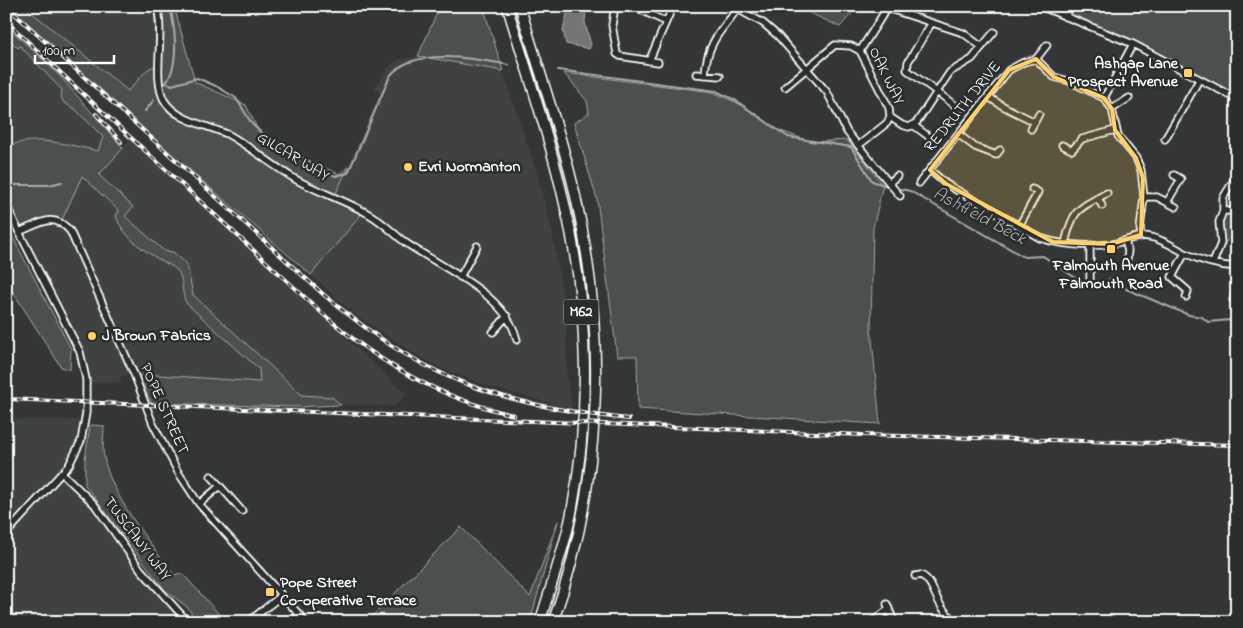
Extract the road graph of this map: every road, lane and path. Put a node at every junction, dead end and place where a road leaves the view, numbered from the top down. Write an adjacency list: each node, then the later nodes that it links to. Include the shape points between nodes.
1 (157, 6): 77 (street, GILCAR WAY, via 161,27 158,82 172,110 229,135 298,180 373,216 406,243)
2 (507, 6): 98 (highway, M62, via 566,205 578,277 584,358 576,482 560,556)
3 (520, 6): 99 (highway, M62, via 575,193 589,269 595,334 595,411 582,526)
4 (615, 6): 19 (street, via 612,25 618,54)
5 (673, 6): 11 (street)
6 (1040, 6): 10 (street)
7 (1070, 6): 10 (street)
8 (734, 8): 21 (street, via 771,29); 23 (street, via 709,49)
9 (641, 10): 11 (street)
10 (1065, 17): 14 (street)
11 (666, 22): 19 (street)
12 (931, 24): 16 (street, via 962,33); 17 (street, via 887,8); 27 (street, via 907,67 912,76)
13 (994, 32): 16 (street, OAK WAY)
14 (1133, 44): 25 (street); 29 (street)
15 (1047, 46): 18 (street, REDRUTH DRIVE)
16 (982, 47): 27 (street, OAK WAY, via 972,59 950,72)
17 (860, 51): 21 (street, OAK WAY, via 851,46 835,45); 35 (street, OAK WAY, via 889,108)
18 (1036, 59): 28 (street, REDRUTH DRIVE, via 1009,70); 29 (street, via 1054,77)
19 (649, 61): 20 (street)
20 (658, 62)
21 (805, 69): 26 (street); 44 (street, via 827,92 847,132)
22 (696, 74): 23 (street)
23 (705, 75): 24 (street)
24 (720, 76)
25 (1199, 80): 31 (street); 41 (street)
26 (785, 88)
27 (936, 93): 32 (street); 37 (street, OAK WAY)
28 (989, 97): 36 (street, via 1004,109 1019,112); 40 (street, REDRUTH DRIVE)
29 (1104, 98): 33 (street)
30 (1129, 98): 33 (street)
31 (1237, 99)
32 (960, 109)
33 (1112, 109): 39 (street)
34 (1039, 114): 36 (street)
35 (890, 117): 37 (street, OAK WAY, via 905,127); 44 (street)
36 (1035, 122): 38 (street)
37 (913, 125): 42 (street)
38 (1031, 129)
39 (1115, 130): 43 (street, via 1082,139 1072,150); 55 (street, via 1139,164)
40 (958, 134): 45 (street, via 983,151 996,155); 46 (street, REDRUTH DRIVE)
41 (1165, 139)
42 (932, 140)
43 (1062, 145)
44 (859, 146): 50 (street)
45 (1000, 150)
46 (930, 170): 51 (street, REDRUTH DRIVE); 63 (street, via 946,184)
47 (1174, 175): 57 (street, via 1181,179)
48 (1237, 175): 61 (street, via 1223,198)
49 (897, 176): 50 (street)
50 (889, 182): 54 (street)
51 (918, 183)
52 (1032, 189): 63 (street, via 1038,192)
53 (1107, 193): 56 (street)
54 (900, 196)
55 (1144, 197): 57 (street, via 1157,197); 65 (street)
56 (1098, 198): 59 (street); 67 (street, via 1082,205 1076,212)
57 (1168, 202): 60 (street)
58 (6, 204): 64 (street)
59 (1102, 206)
60 (1176, 207)
61 (1223, 211): 62 (street); 73 (street, via 1219,222 1220,243)
62 (1237, 211)
63 (1019, 226): 67 (street, via 1040,238)
64 (19, 232): 86 (street, via 46,290 75,340 84,366 85,428 76,453); 89 (street, POPE STREET, via 49,219 61,222 70,231 134,374 152,424)
65 (1141, 236): 66 (street); 70 (street, via 1161,240)
66 (1125, 241): 68 (street); 72 (street)
67 (1065, 243): 68 (street)
68 (1090, 245): 78 (street)
69 (477, 246): 77 (street)
70 (1186, 253): 73 (street); 76 (street)
71 (1120, 257): 72 (street)
72 (1127, 258): 74 (street)
73 (1213, 263): 75 (street)
74 (1126, 266)
75 (1237, 267)
76 (1172, 277): 79 (street); 81 (street)
77 (460, 278): 83 (street, GILCAR WAY)
78 (1090, 280)
79 (1165, 280)
80 (1237, 287): 82 (street)
81 (1189, 293)
82 (1233, 300)
83 (507, 316): 84 (street); 85 (street, GILCAR WAY)
84 (493, 332)
85 (517, 340)
86 (63, 474): 91 (street); 96 (street, TUSCANY WAY, via 94,504 141,570)
87 (211, 476): 88 (street)
88 (220, 486): 89 (street); 90 (street)
89 (198, 504): 93 (street, POPE STREET)
90 (242, 510)
91 (6, 534)
92 (920, 574): 94 (street, via 928,580)
93 (281, 596): 95 (street); 97 (street, POPE STREET)
94 (948, 619): 102 (street)
95 (253, 620)
96 (188, 622)
97 (306, 622)
98 (540, 622)
99 (553, 622)
100 (872, 622): 101 (street, via 888,606)
101 (894, 622)
102 (958, 622)

